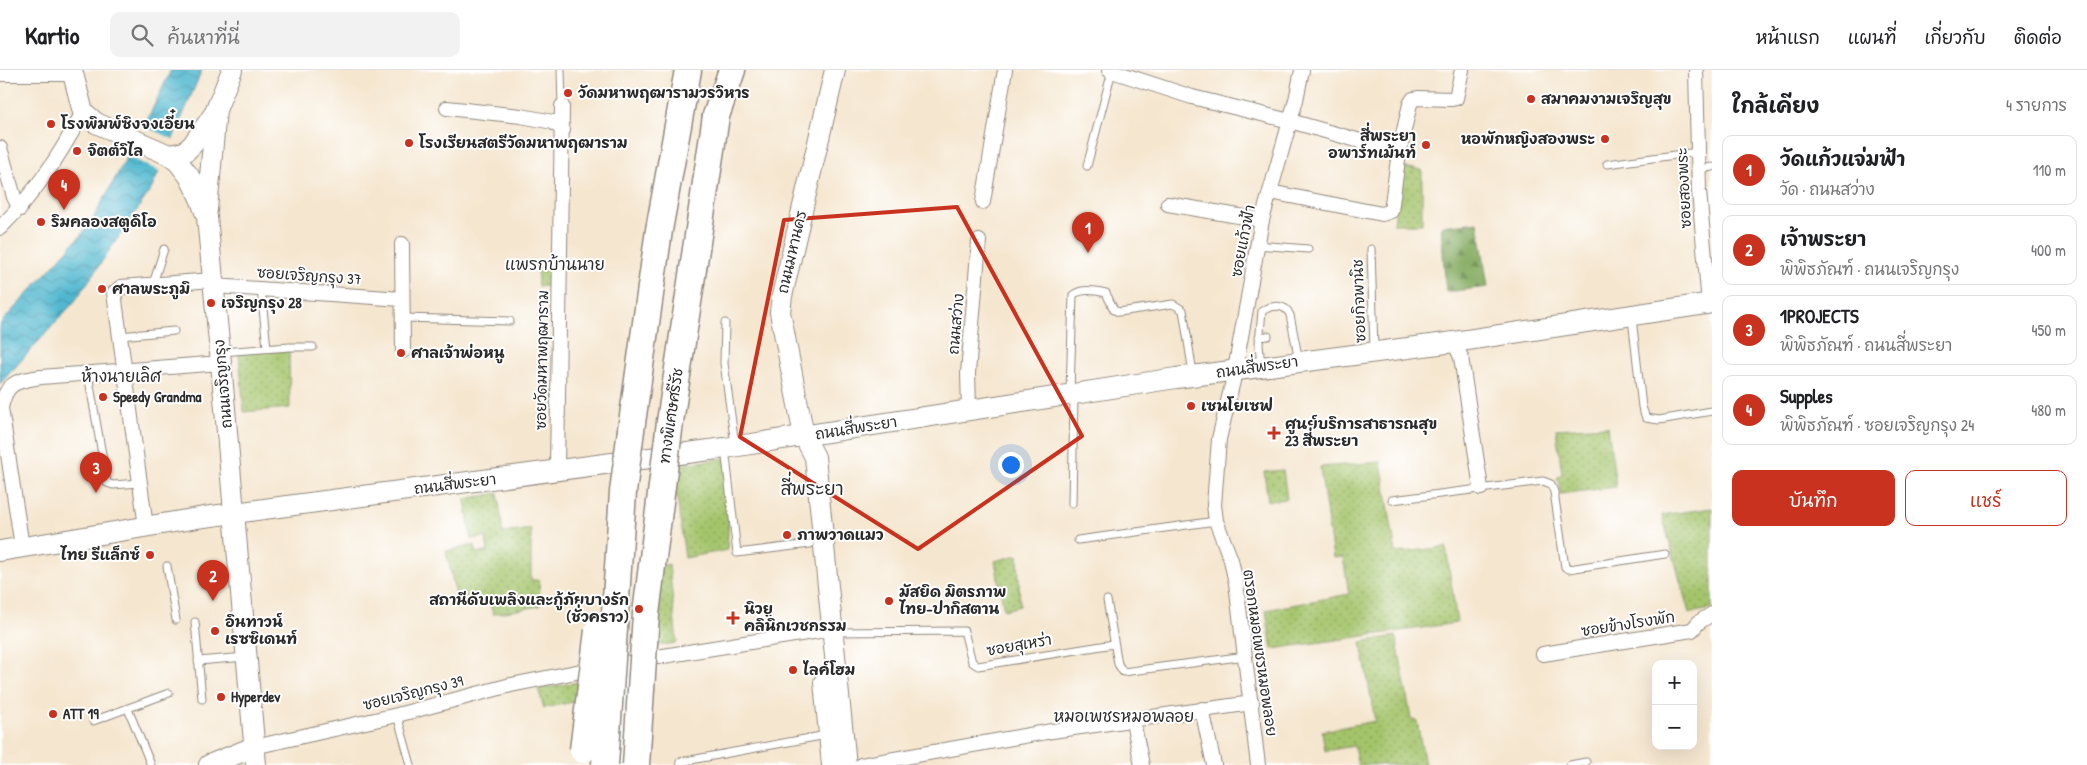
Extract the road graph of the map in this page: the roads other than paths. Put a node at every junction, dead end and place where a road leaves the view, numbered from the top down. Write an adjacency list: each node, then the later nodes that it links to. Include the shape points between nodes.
1 (232, 70): 16 (main road)
2 (561, 70): 14 (lane, ซอยวัดมหาพฤฒาราม)
3 (688, 70): 78 (highway, bridge, via 659,230)
4 (724, 70): 18 (highway, ทางพิเศษศรีรัช)
5 (732, 70): 18 (highway)
6 (835, 70): 73 (main road, ถนนมหานคร, via 780,312)
7 (1004, 70): 29 (street)
8 (1110, 70): 19 (street, via 1192,97); 26 (lane)
9 (1302, 70): 19 (street, ซอยแก้วฟ้า)
10 (1462, 70): 22 (street, via 1456,98 1413,99)
11 (1696, 70): 23 (street, ซอยสองพระ)
12 (72, 72): 13 (street); 17 (main road)
13 (0, 74)
14 (562, 106): 20 (street, ซอยวัดมหาพฤฒาราม)
15 (447, 108): 20 (street, via 553,122)
16 (216, 110): 24 (main road, via 185,152); 32 (main road)
17 (83, 112): 24 (main road, ถนนเจริญกรุง, via 96,123); 31 (street, via 56,162)
18 (716, 116): 121 (highway, ทางพิเศษศรีรัช, bridge, via 670,422 648,595)
19 (1290, 121): 22 (street); 28 (street, ซอยแก้วฟ้า)
20 (563, 130): 75 (street, ซอยวัดมหาพฤฒาราม)
21 (0, 148): 31 (street)
22 (1399, 152): 28 (street, via 1391,211 1388,213)
23 (1698, 152): 25 (lane); 27 (street, ซอยสองพระ)
24 (169, 155): 32 (main road, ถนนเจริญกรุง, via 189,176)
25 (1607, 164)
26 (1087, 166)
27 (1705, 168): 45 (street, ซอยสองพระ)
28 (1270, 192): 33 (street, ซอยแก้วฟ้า)
29 (982, 202)
30 (1168, 204): 33 (street)
31 (20, 209): 34 (street)
32 (207, 217): 41 (main road, ถนนเจริญกรุง)
33 (1262, 220): 37 (street, ซอยแก้วฟ้า)
34 (0, 228)
35 (979, 241): 71 (street, ถนนสว่าง, via 968,374)
36 (402, 244): 44 (street)
37 (1257, 245): 39 (lane); 66 (street, ซอยแก้วฟ้า)
38 (164, 249): 42 (lane)
39 (1308, 249)
40 (1371, 249): 62 (lane, ซอยกิจพานิช)
41 (213, 283): 42 (street, ซอยเจริญกรุง 37); 43 (street, ซอยเจริญกรุง 37); 63 (main road, ถนนเจริญกรุง)
42 (154, 284): 55 (street, ซอยเจริญกรุง 37, via 116,289)
43 (261, 289): 44 (street, ซอยเจริญกรุง 37); 60 (lane)
44 (402, 298): 47 (street)
45 (1710, 304): 46 (main road, ถนนสี่พระยา)
46 (1632, 315): 58 (main road, ถนนสี่พระยา); 72 (lane, via 1646,418 1658,420)
47 (403, 318): 50 (lane); 61 (street)
48 (1291, 318): 49 (lane); 53 (lane); 57 (lane, via 1283,306 1262,311)
49 (1282, 319)
50 (510, 321)
51 (726, 323): 74 (lane, via 724,363)
52 (174, 331): 55 (lane)
53 (1294, 333): 54 (lane); 64 (lane)
54 (1285, 334)
55 (120, 336): 67 (street)
56 (1268, 336): 57 (lane)
57 (1259, 337): 65 (lane)
58 (1454, 342): 62 (main road, ถนนสี่พระยา); 77 (street, via 1461,357)
59 (313, 347): 60 (lane)
60 (267, 348): 63 (lane)
61 (403, 351)
62 (1374, 353): 64 (main road, ถนนสี่พระยา)
63 (221, 358): 67 (street); 81 (main road, ถนนเจริญกรุง)
64 (1299, 362): 65 (main road, ถนนสี่พระยา)
65 (1261, 366): 66 (main road, ถนนสี่พระยา)
66 (1234, 370): 69 (main road, ถนนสี่พระยา); 82 (street, ตรอกหมอเพชรหมอพลอย, via 1219,439 1214,506)
67 (125, 372): 68 (street); 76 (street)
68 (88, 374): 76 (lane, via 107,483); 86 (street, via 27,379 8,387 3,394 1,408)
69 (1194, 376): 70 (main road, ถนนสี่พระยา); 70 (lane, via 1183,310 1179,307 1173,304 1119,312 1114,310 1106,293 1093,290 1077,292 1073,295)
70 (1072, 394): 71 (main road, ถนนสี่พระยา); 80 (lane)
71 (969, 410): 73 (main road, ถนนสี่พระยา)
72 (1712, 411)
73 (804, 436): 74 (main road, ถนนสี่พระยา); 85 (main road, via 802,457); 94 (main road, via 815,457)
74 (730, 447): 75 (main road, ถนนสี่พระยา); 85 (lane, via 737,554)
75 (557, 470): 81 (main road, ถนนสี่พระยา)
76 (140, 483): 83 (street)
77 (1481, 488): 79 (lane); 88 (lane, via 1544,481 1551,484 1565,567 1569,569)
78 (623, 492): 118 (highway, bridge, via 601,606); 119 (highway, bridge)
79 (1392, 500)
80 (1072, 504)
81 (234, 513): 83 (main road, ถนนสี่พระยา); 98 (main road, ถนนเจริญกรุง)
82 (1216, 521): 84 (lane); 97 (street, ตรอกหมอเพชรหมอพลอย, via 1231,560)
83 (156, 527): 86 (main road, ถนนสี่พระยา)
84 (1078, 540)
85 (810, 544): 94 (main road)
86 (22, 548): 87 (main road, ถนนสี่พระยา)
87 (0, 551)
88 (1665, 554)
89 (167, 566): 92 (lane)
90 (1107, 600): 95 (lane)
91 (1712, 614): 96 (street, ซอยข้างโรงพัก, via 1692,630)
92 (176, 620)
93 (195, 622): 100 (lane)
94 (826, 632): 95 (lane, ซอยสุเหร่า, via 964,632 972,662 978,666); 99 (street); 111 (main road); 123 (main road)
95 (1114, 644): 97 (lane, via 1118,664 1124,672)
96 (1543, 654)
97 (1246, 656): 105 (street, ตรอกหมอเพชรหมอพลอย)
98 (246, 657): 100 (lane); 112 (main road, ถนนเจริญกรุง)
99 (657, 657)
100 (198, 661): 104 (lane)
101 (625, 662): 120 (street)
102 (581, 671): 108 (street, ซอยเจริญกรุง 39, via 511,685)
103 (170, 693): 106 (lane)
104 (202, 699)
105 (1252, 703): 107 (street); 127 (street, ตรอกหมอเพชรหมอพลอย)
106 (128, 708): 109 (lane); 115 (lane)
107 (1202, 708): 110 (street); 126 (street)
108 (397, 715): 112 (street, ซอยเจริญกรุง 39); 117 (lane)
109 (93, 721)
110 (1133, 721): 124 (street, via 1052,731); 125 (street)
111 (828, 732): 113 (lane, via 821,736); 122 (main road)
112 (255, 756): 116 (main road)
113 (680, 762)
114 (1586, 762): 128 (lane)
115 (151, 765)
116 (209, 765)
117 (411, 765)
118 (581, 765)
119 (605, 765)
120 (620, 765)
121 (636, 765)
122 (832, 765)
123 (846, 765)
124 (861, 765)
125 (1142, 765)
126 (1214, 765)
127 (1258, 765)
128 (1570, 765)

